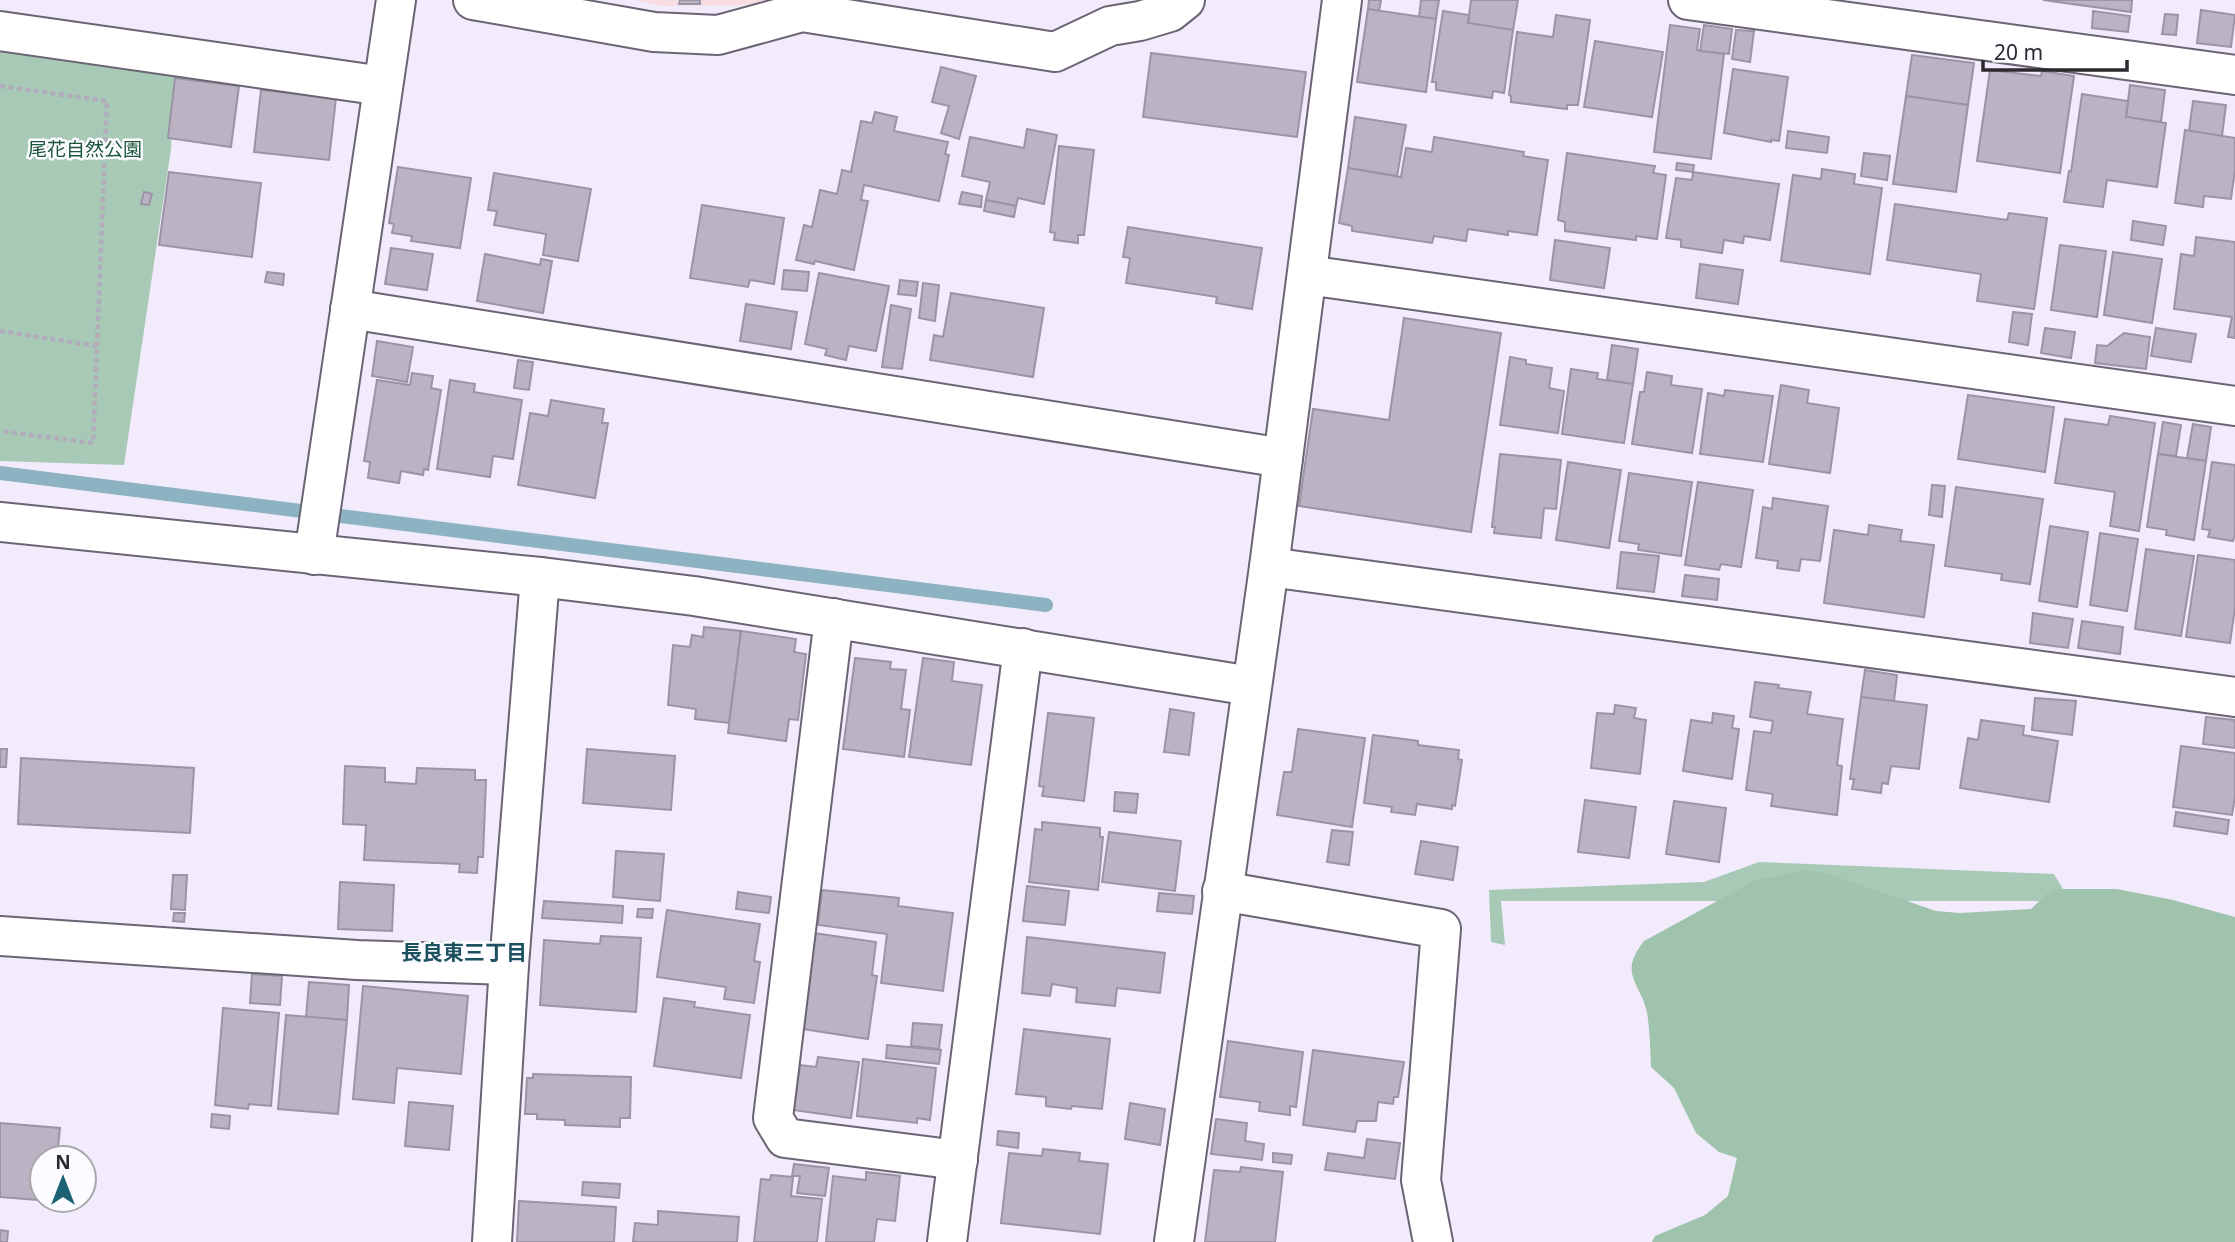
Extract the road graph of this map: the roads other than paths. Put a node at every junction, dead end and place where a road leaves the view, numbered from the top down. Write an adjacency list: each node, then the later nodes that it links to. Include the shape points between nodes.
1 (396, 0): 9 (street)
2 (473, 0): 3 (street, via 654,32 718,35 802,12 1055,52 1110,26 1170,12)
3 (1185, 0)
4 (1342, 0): 10 (street)
5 (1688, 0): 6 (street)
6 (1889, 14): 8 (street)
7 (0, 31): 9 (street)
8 (2235, 75)
9 (383, 86): 11 (street)
10 (1307, 275): 12 (street); 13 (street)
11 (350, 309): 13 (street); 14 (street)
12 (2235, 406)
13 (1283, 458): 16 (street)
14 (319, 522): 15 (street); 17 (street)
15 (0, 523)
16 (1269, 567): 20 (street); 21 (street)
17 (540, 577): 18 (street); 24 (street)
18 (834, 618): 19 (street); 25 (street, via 773,1118 785,1138)
19 (1023, 648): 20 (street); 25 (street)
20 (1251, 686): 22 (street)
21 (2235, 696)
22 (1222, 891): 28 (street); 29 (street, via 1441,929 1421,1180)
23 (0, 936): 24 (street, via 357,960)
24 (509, 965): 26 (street)
25 (958, 1160): 27 (street)
26 (492, 1242)
27 (947, 1242)
28 (1174, 1242)
29 (1433, 1242)

